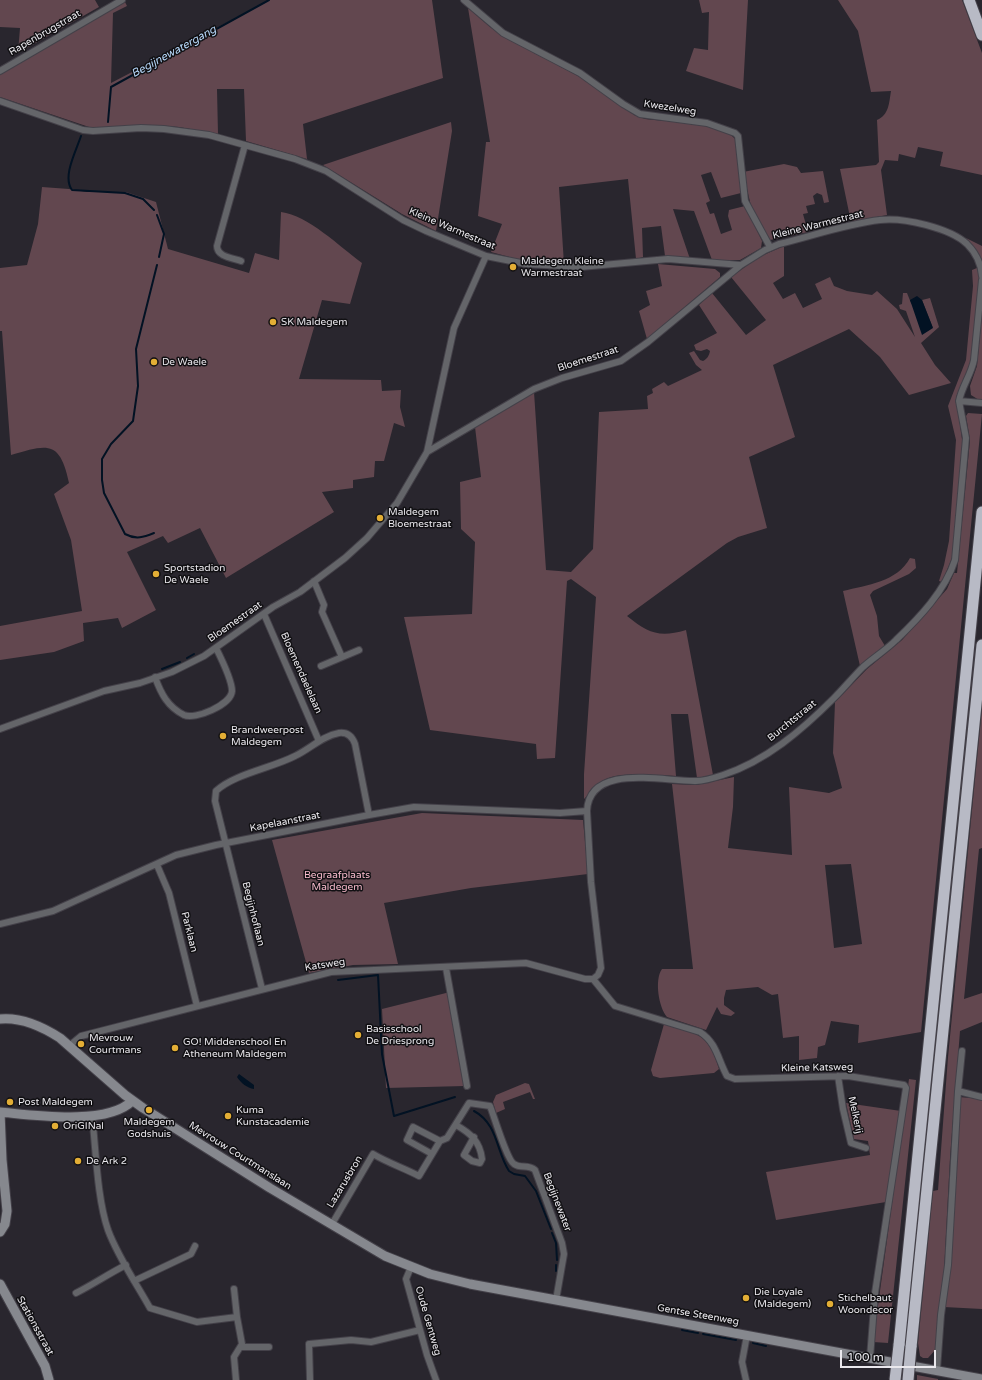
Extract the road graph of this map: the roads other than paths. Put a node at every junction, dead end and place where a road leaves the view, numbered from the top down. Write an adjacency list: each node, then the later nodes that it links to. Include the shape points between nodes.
1 (122, 0): 5 (street, Rapenbrugstraat)
2 (464, 0): 8 (street, Kwezelweg, via 504,33 580,73 640,114 707,123 735,133 738,136 745,201)
3 (969, 0): 4 (highway)
4 (982, 35)
5 (0, 70)
6 (0, 101): 7 (street, Kleine Warmestraat, via 83,130 164,129 209,135)
7 (245, 145): 9 (street, Kleine Warmestraat, via 326,171 404,220); 10 (street, via 217,246 223,255)
8 (770, 247): 11 (street, Kleine Warmestraat); 12 (street, Kleine Warmestraat, via 871,222 898,220 942,230 960,239 973,252)
9 (486, 256): 11 (street, Kleine Warmestraat, via 547,266 581,267 668,259); 16 (street, Bloemestraat, via 454,328)
10 (241, 261)
11 (741, 265): 16 (street, Bloemestraat, via 648,342 621,361 534,389)
12 (982, 276)
13 (982, 280): 14 (street, via 972,371)
14 (959, 401): 15 (street); 28 (street, Burchtstraat, via 966,438 954,560 945,584 911,624 863,667 803,727 771,751 735,771 708,780 614,780 594,791 587,803)
15 (982, 403)
16 (427, 452): 18 (street, Bloemestraat, via 401,498 379,524 346,558)
17 (982, 512): 76 (highway, bridge)
18 (314, 581): 19 (street, Bloemestraat); 23 (street, via 324,605 322,612)
19 (264, 614): 21 (street, Bloemestraat); 27 (street, Bloemendaelelaan)
20 (982, 645): 77 (highway, bridge)
21 (216, 648): 25 (street, Bloemestraat, via 191,663); 25 (street, via 231,686 231,695 224,704 193,716 184,715 167,703)
22 (359, 650): 23 (street)
23 (342, 657): 24 (street)
24 (321, 666)
25 (155, 678): 26 (street, Bloemestraat, via 98,692)
26 (0, 729)
27 (319, 741): 29 (street, via 339,733 345,733 353,738); 30 (street, via 295,756 216,790 215,801)
28 (587, 811): 29 (street, Kapelaanstraat, via 560,813 414,807); 34 (street, Burchtstraat, via 591,882 600,954 600,968 598,975)
29 (369, 815): 30 (street, Kapelaanstraat)
30 (225, 844): 31 (street, Kapelaanstraat, via 176,855); 35 (street, Begijnhoflaan)
31 (158, 864): 32 (street, Kapelaanstraat, via 53,911); 36 (street, Parklaan, via 169,893)
32 (0, 924)
33 (446, 968): 34 (street, Katsweg, via 460,965 526,963); 35 (street, Katsweg, via 331,972); 41 (street)
34 (593, 979): 40 (street, Kleine Katsweg, via 615,1006 706,1036 716,1048 727,1076 735,1079)
35 (262, 989): 36 (street, Katsweg)
36 (197, 1006): 38 (street, Katsweg, via 81,1036)
37 (0, 1018): 38 (street, Mevrouw Courtmanslaan, via 29,1023 51,1032)
38 (70, 1046): 44 (street, Mevrouw Courtmanslaan)
39 (962, 1051): 42 (street)
40 (838, 1076): 51 (street, Melkerij, via 851,1143); 68 (street, Kleine Katsweg, via 899,1083 906,1088 875,1293)
41 (467, 1086)
42 (958, 1091): 43 (street); 69 (street, via 948,1265)
43 (982, 1097)
44 (132, 1101): 47 (street, via 124,1108); 53 (street, Mevrouw Courtmanslaan, via 227,1162)
45 (469, 1102): 48 (street, Lazarusbron); 62 (street, Begijnewater, via 490,1106 510,1160 520,1167 529,1166 534,1170 563,1248 563,1263)
46 (0, 1112): 47 (street, via 52,1117); 54 (street, via 7,1211 5,1224)
47 (92, 1115): 56 (street, via 104,1216)
48 (456, 1124): 49 (street); 50 (street, Lazarusbron, via 447,1138)
49 (474, 1137)
50 (440, 1141): 52 (street, Lazarusbron); 52 (street, via 413,1127 408,1140)
51 (866, 1148)
52 (432, 1154): 53 (street, Lazarusbron, via 419,1176 373,1154)
53 (332, 1224): 57 (street, Mevrouw Courtmanslaan)
54 (0, 1232)
55 (195, 1246): 58 (street, via 191,1254)
56 (126, 1265): 58 (street); 61 (street)
57 (410, 1267): 62 (street, Gentse Steenweg, via 470,1284); 64 (street, Oude Gentweg, via 406,1279)
58 (134, 1281): 63 (street, via 150,1308 198,1322)
59 (0, 1284): 71 (street, Stationsstraat, via 45,1366)
60 (234, 1289): 63 (street)
61 (76, 1293)
62 (556, 1300): 65 (street, Gentse Steenweg)
63 (237, 1316): 66 (street)
64 (420, 1330): 73 (street, via 371,1342 351,1340 309,1344); 74 (street, Oude Gentweg)
65 (747, 1335): 68 (street, Gentse Steenweg); 75 (street, via 742,1362)
66 (242, 1347): 67 (street); 72 (street, via 234,1357)
67 (269, 1347)
68 (870, 1358): 69 (street, Gentse Steenweg)
69 (937, 1370): 70 (street, Gentse Steenweg)
70 (982, 1379)
71 (49, 1380)
72 (236, 1380)
73 (310, 1380)
74 (436, 1380)
75 (746, 1380)
76 (895, 1380)
77 (908, 1380)

